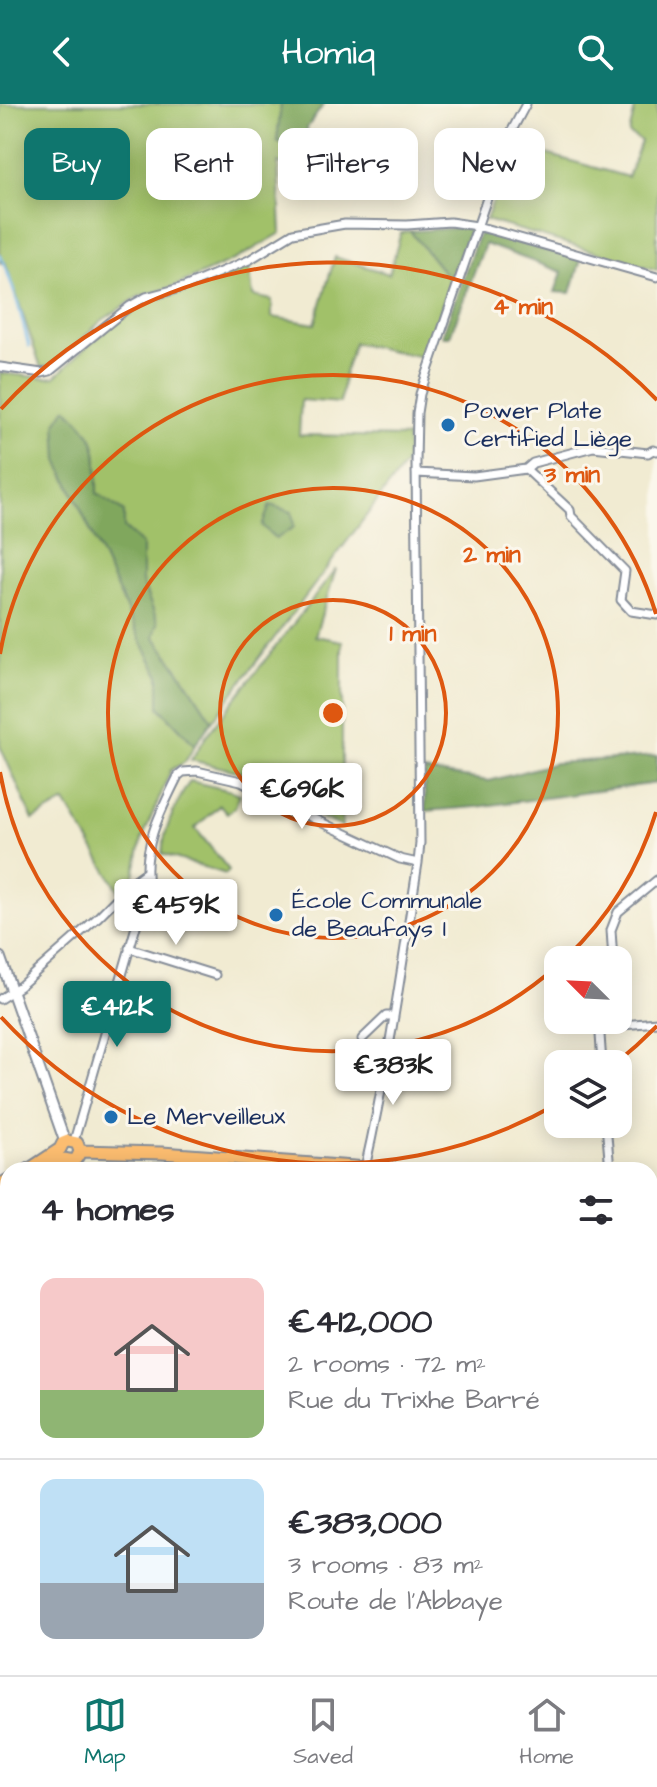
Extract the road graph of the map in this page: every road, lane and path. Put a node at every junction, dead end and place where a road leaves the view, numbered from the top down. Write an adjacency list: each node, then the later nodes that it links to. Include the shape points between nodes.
1 (526, 104): 2 (street)
2 (477, 226): 3 (street); 4 (street, via 345,224 293,233 249,260 130,306 57,367 42,373); 7 (street, via 423,381)
3 (657, 277)
4 (0, 367)
5 (657, 451): 6 (street, via 593,447)
6 (526, 469): 7 (street, via 474,476); 8 (street, via 625,571 621,600 631,611)
7 (416, 473): 9 (street)
8 (657, 615)
9 (418, 863): 10 (street, via 241,781 190,771 178,776 157,820); 18 (street)
10 (146, 872): 13 (street, via 148,885); 16 (street)
11 (657, 880): 12 (street, via 618,912)
12 (612, 946)
13 (129, 948): 15 (street); 23 (street)
14 (0, 957): 16 (street)
15 (215, 975)
16 (13, 992): 17 (street); 23 (street)
17 (0, 999)
18 (394, 1016): 21 (street, via 386,1016); 26 (street)
19 (657, 1022): 20 (street)
20 (632, 1023)
21 (362, 1039)
22 (607, 1138): 27 (street)
23 (69, 1148): 24 (main road); 25 (main road)
24 (43, 1162)
25 (238, 1162)
26 (366, 1162)
27 (609, 1162)

